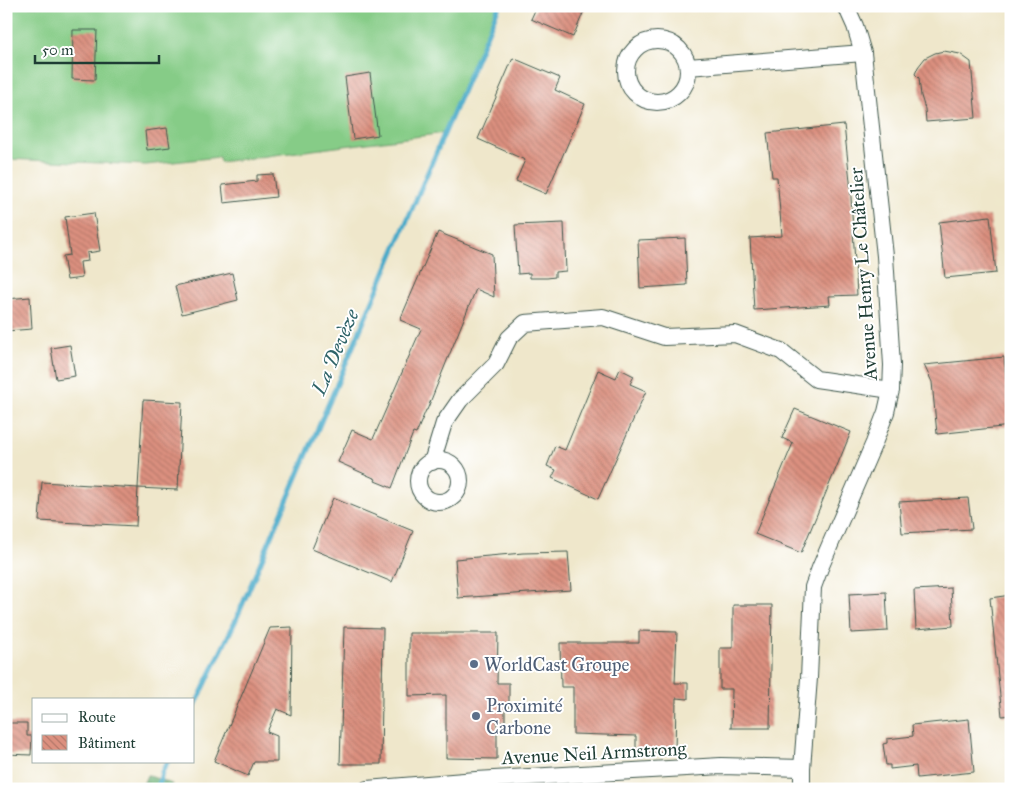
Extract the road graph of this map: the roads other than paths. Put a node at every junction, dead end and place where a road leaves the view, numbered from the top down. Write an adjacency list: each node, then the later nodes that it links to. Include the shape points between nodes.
1 (846, 6): 2 (street, Avenue Henry Le Châtelier)
2 (863, 52): 3 (street); 4 (street, Avenue Henry Le Châtelier, via 885,256)
3 (688, 67)
4 (891, 390): 5 (street, via 816,379 781,351 735,334 664,337 604,316 525,323 509,338 496,364 460,400 444,423); 6 (street, Avenue Henry Le Châtelier, via 874,443 813,588)
5 (432, 462)
6 (802, 768): 7 (street, Avenue Neil Armstrong, via 725,765); 10 (street)
7 (566, 781): 8 (street, Avenue Neil Armstrong)
8 (402, 787): 9 (street, Avenue Neil Armstrong)
9 (367, 789)
10 (802, 789)

